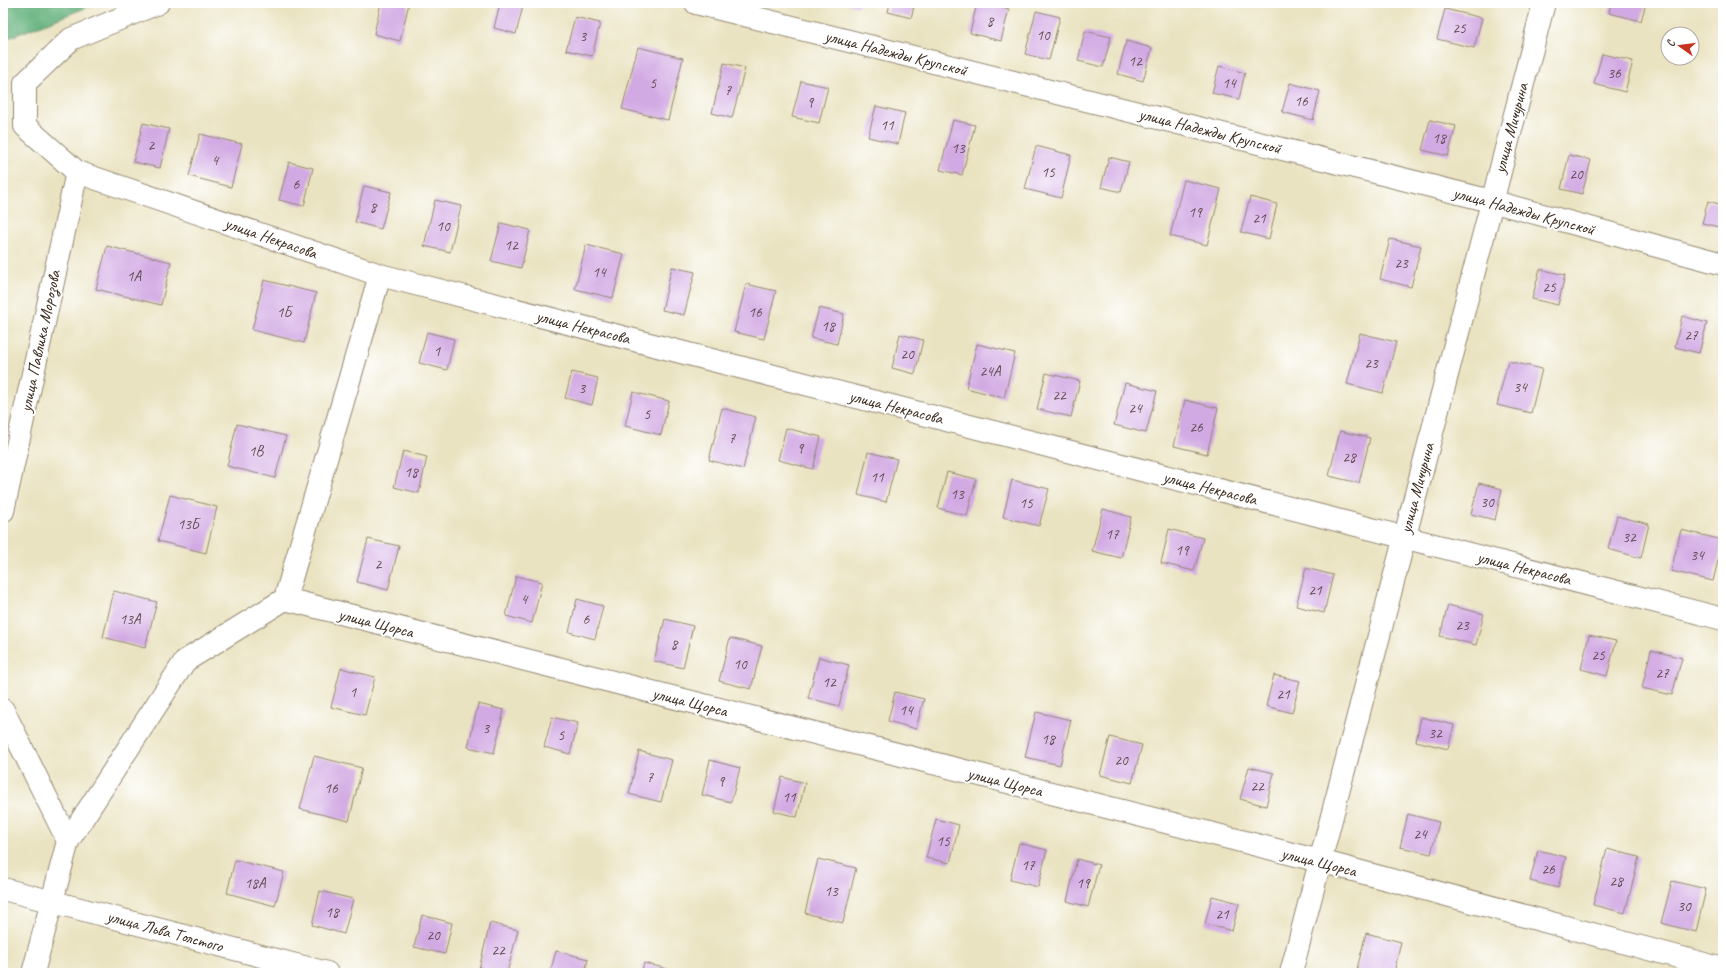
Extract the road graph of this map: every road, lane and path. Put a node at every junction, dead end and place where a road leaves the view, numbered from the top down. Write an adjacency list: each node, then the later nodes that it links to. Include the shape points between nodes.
1 (158, 3): 4 (street, via 71,39 25,83 25,126)
2 (696, 3): 5 (street, улица Надежды Крупской)
3 (1544, 3): 5 (street, улица Мичурина)
4 (77, 172): 7 (street, улица Некрасова); 8 (street, улица Павлика Морозова)
5 (1491, 201): 6 (street, улица Надежды Крупской); 9 (street, улица Мичурина)
6 (1723, 264)
7 (380, 275): 9 (street, улица Некрасова); 10 (street)
8 (3, 511)
9 (1404, 538): 11 (street, улица Некрасова); 14 (street, улица Мичурина)
10 (285, 599): 13 (street, via 185,661); 14 (street, улица Щорса)
11 (1723, 619)
12 (3, 710): 13 (street)
13 (68, 841): 16 (street)
14 (1320, 862): 17 (street, улица Щорса); 20 (street, улица Мичурина)
15 (3, 889): 16 (street, улица Льва Толстого)
16 (51, 902): 18 (street); 19 (street, улица Льва Толстого)
17 (1723, 969)
18 (33, 973)
19 (327, 973)
20 (1291, 973)

